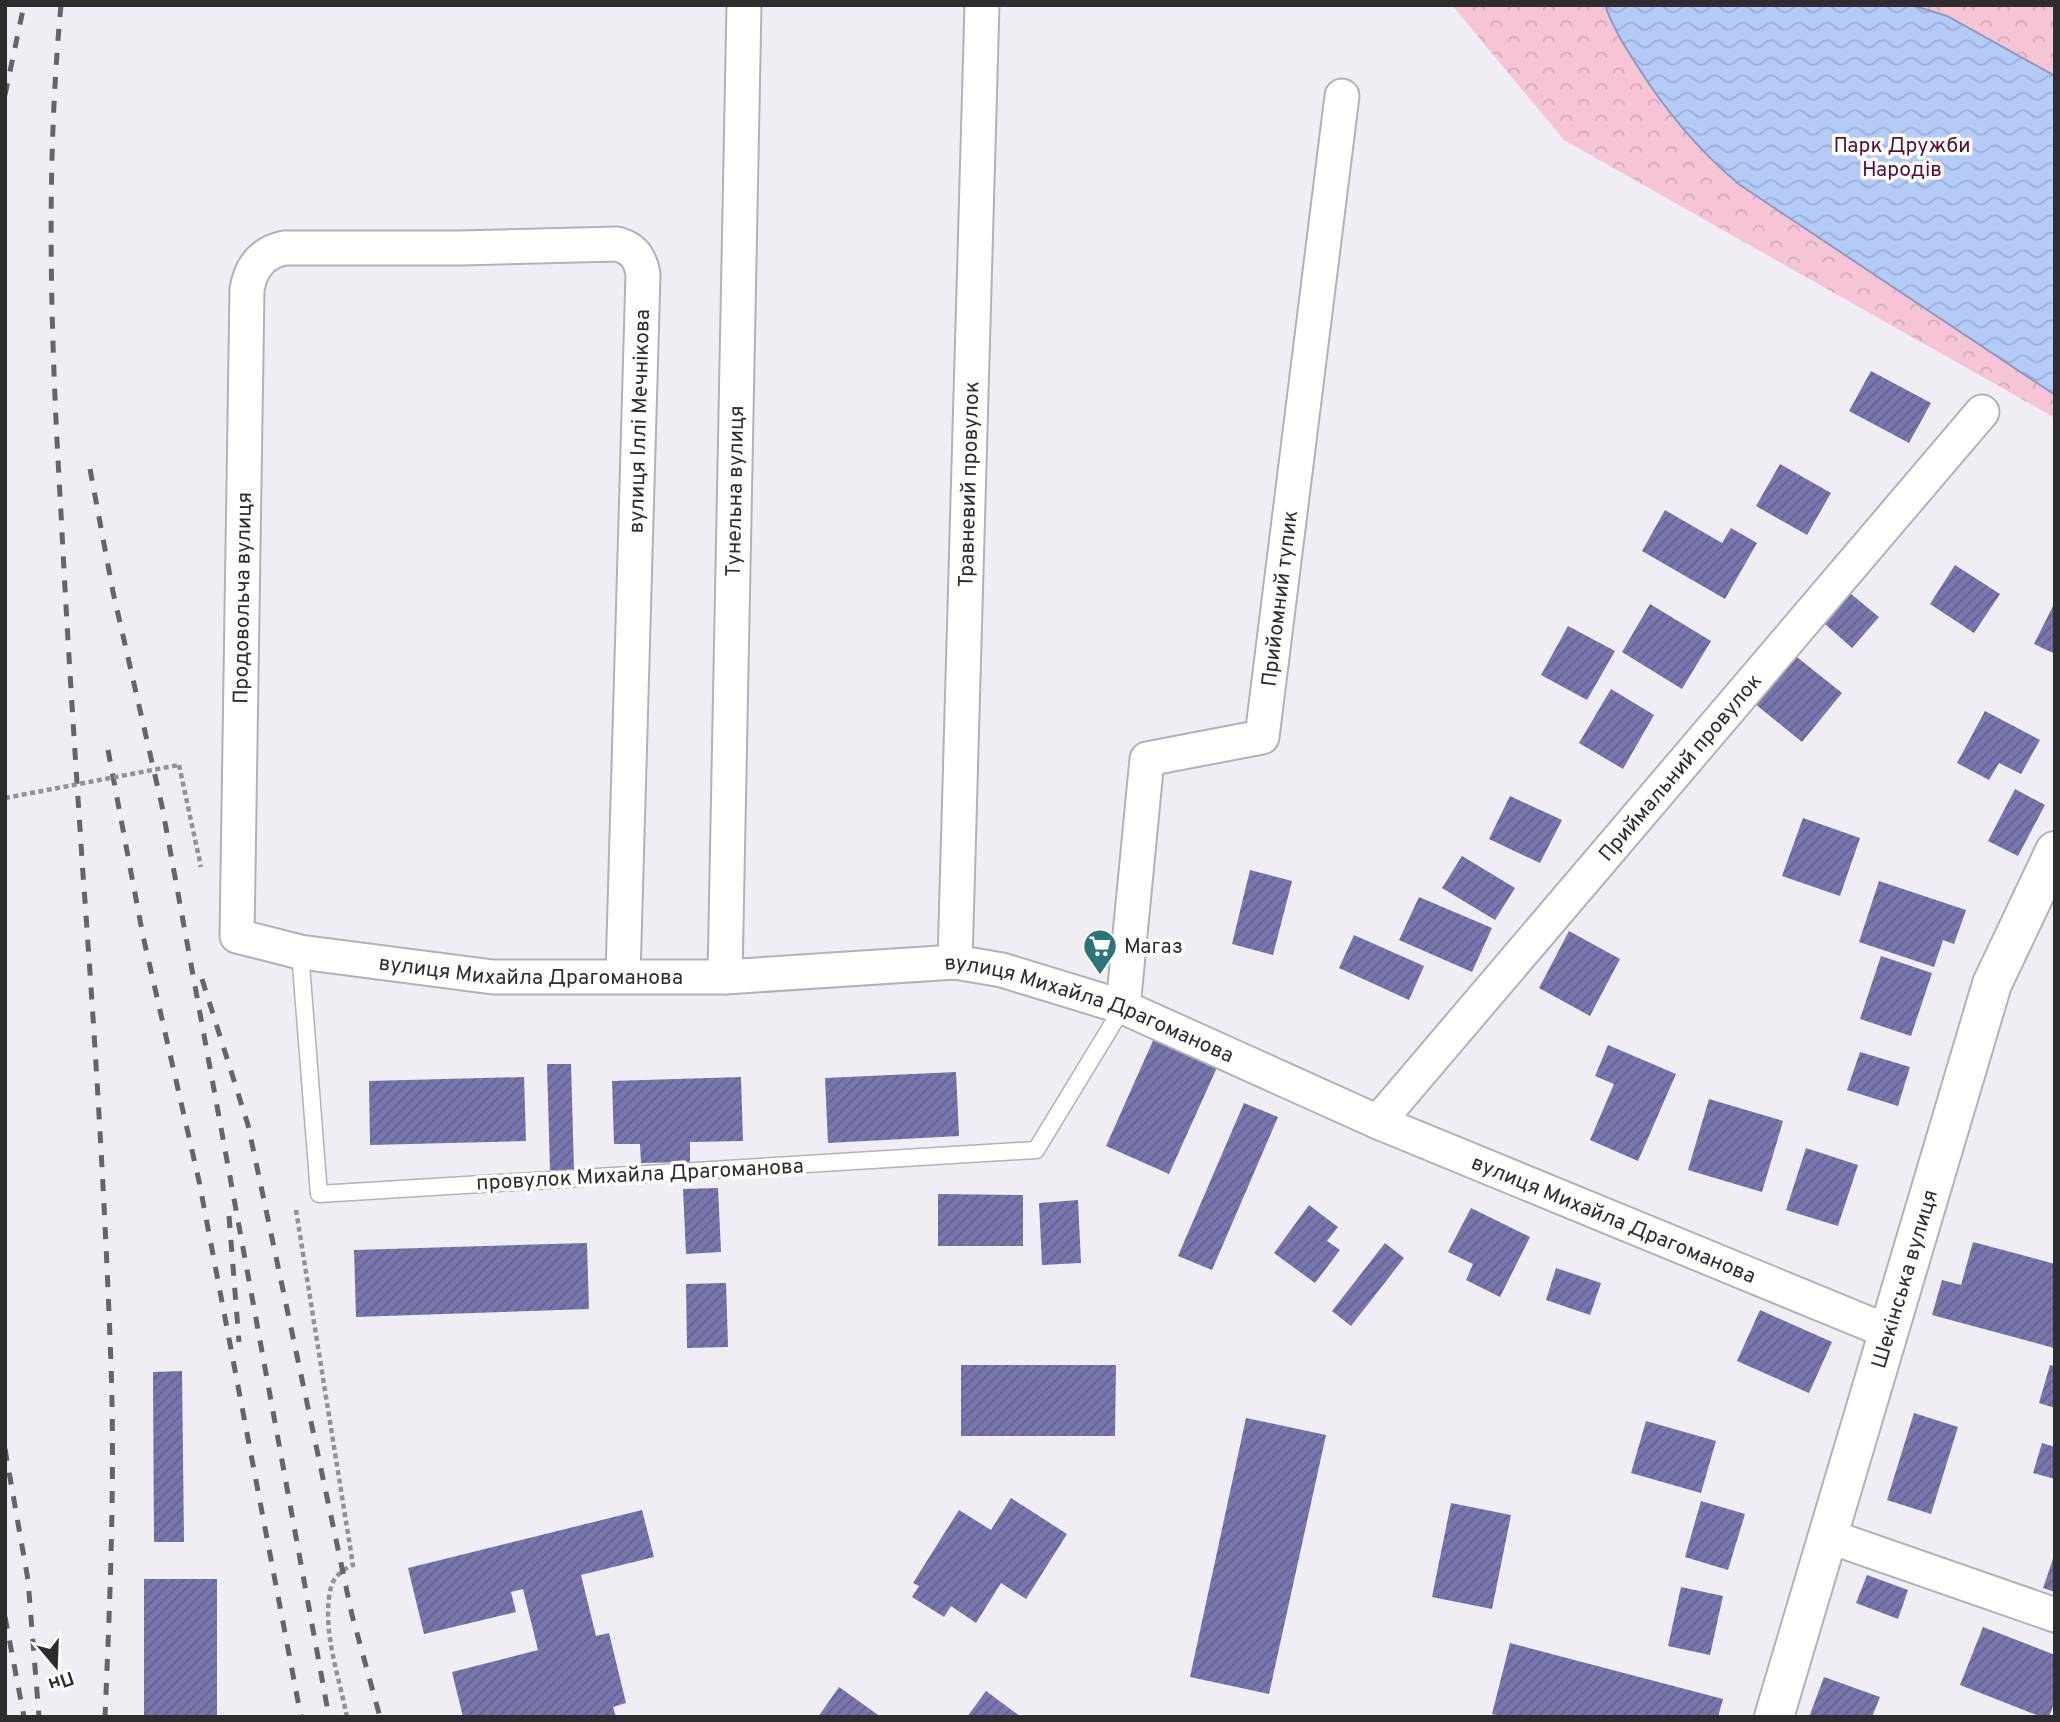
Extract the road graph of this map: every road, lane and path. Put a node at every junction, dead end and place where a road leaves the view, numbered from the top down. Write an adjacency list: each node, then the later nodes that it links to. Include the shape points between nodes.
1 (744, 5): 13 (street, Тунельна вулиця)
2 (982, 5): 11 (street, Травневий провулок)
3 (1342, 96): 14 (street, Прийомний тупик, via 1262,737 1147,759)
4 (258, 262): 9 (street, Продовольча вулиця, via 247,289); 12 (street, вулиця Іллі Мечнікова, via 284,248 617,244 638,257 642,283)
5 (1982, 412): 15 (street, Приймальний провулок)
6 (5, 798): 8 (path, bridge, via 179,765)
7 (2055, 850): 17 (main road, Шекінська вулиця, via 1992,984)
8 (204, 880)
9 (237, 936): 10 (street, вулиця Михайла Драгоманова)
10 (300, 952): 12 (street, вулиця Михайла Драгоманова, via 493,976); 14 (lane, провулок Михайла Драгоманова, via 319,1194 1036,1150)
11 (955, 962): 13 (street, вулиця Михайла Драгоманова); 14 (street, вулиця Михайла Драгоманова, via 1002,970)
12 (623, 976): 13 (street, вулиця Михайла Драгоманова)
13 (725, 976)
14 (1123, 1007): 15 (street, вулиця Михайла Драгоманова)
15 (1378, 1122): 17 (street, вулиця Михайла Драгоманова)
16 (295, 1202): 20 (path, via 354,1565 331,1585 328,1624)
17 (1889, 1332): 18 (main road, Шекінська вулиця)
18 (1828, 1536): 19 (street); 21 (main road, Шекінська вулиця)
19 (2055, 1615)
20 (347, 1717)
21 (1774, 1717)

